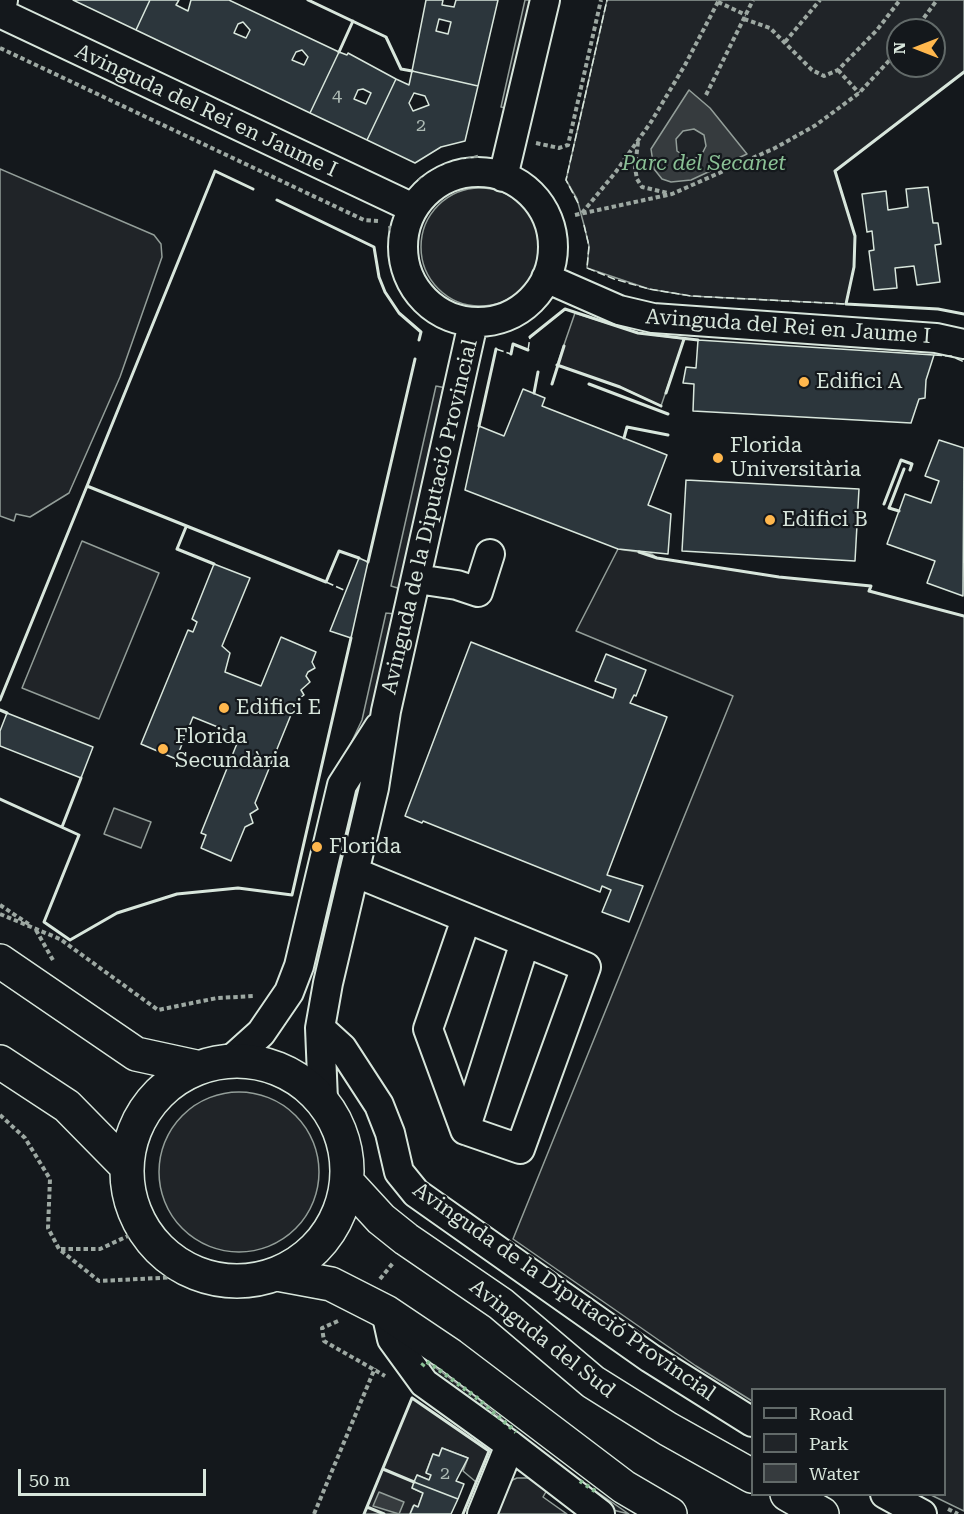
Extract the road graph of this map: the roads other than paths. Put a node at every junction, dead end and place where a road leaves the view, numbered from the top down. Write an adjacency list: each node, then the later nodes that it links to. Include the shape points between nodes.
1 (3, 0): 3 (street)
2 (545, 0): 4 (street)
3 (0, 13): 5 (street, Avinguda del Rei en Jaume I)
4 (503, 177): 5 (street, via 469,172 453,176 423,195); 6 (street, via 531,194 548,221 552,242)
5 (412, 196): 7 (street, via 402,251 407,273 417,292 433,308)
6 (546, 279): 7 (street, via 535,297 522,308 507,317); 8 (street, Avinguda del Rei en Jaume I, via 619,310 653,318 936,338)
7 (473, 323): 10 (street, Avinguda de la Diputació Provincial)
8 (964, 344)
9 (490, 554): 10 (street, via 478,592)
10 (417, 579): 11 (street, Avinguda de la Diputació Provincial)
11 (386, 711): 12 (street, Avinguda de la Diputació Provincial, via 374,788); 17 (street, Avinguda de la Diputació Provincial, via 342,785 299,966 261,1033)
12 (354, 872): 13 (street); 16 (street, Avinguda de la Diputació Provincial)
13 (466, 919): 14 (street); 21 (street, via 428,1029)
14 (525, 942): 21 (street); 21 (street, via 586,967 520,1149)
15 (0, 962): 19 (main road, via 136,1054)
16 (320, 1028): 20 (street, Avinguda de la Diputació Provincial); 26 (street, Avinguda de la Diputació Provincial, via 342,1048 379,1105 399,1172 416,1193 650,1358)
17 (231, 1060): 19 (main road); 20 (main road, via 263,1063 293,1075)
18 (0, 1062): 22 (main road, via 67,1106)
19 (196, 1067): 22 (main road, via 169,1083 147,1106 132,1135)
20 (323, 1100): 23 (main road, via 346,1151)
21 (465, 1130)
22 (126, 1166): 24 (main road, via 130,1199 143,1229 168,1257 200,1276 226,1281)
23 (347, 1182): 24 (main road, via 340,1211 325,1238 304,1259); 28 (main road, Avinguda del Sud, via 381,1219 501,1304 593,1382)
24 (278, 1274): 25 (main road, via 331,1284)
25 (389, 1325): 27 (street, via 424,1383); 33 (main road, via 450,1355 624,1487)
26 (751, 1421)
27 (510, 1445): 31 (street); 32 (street)
28 (751, 1475)
29 (790, 1496): 34 (main road)
30 (889, 1496): 35 (street)
31 (482, 1514)
32 (600, 1514)
33 (670, 1514)
34 (822, 1514)
35 (922, 1514)

